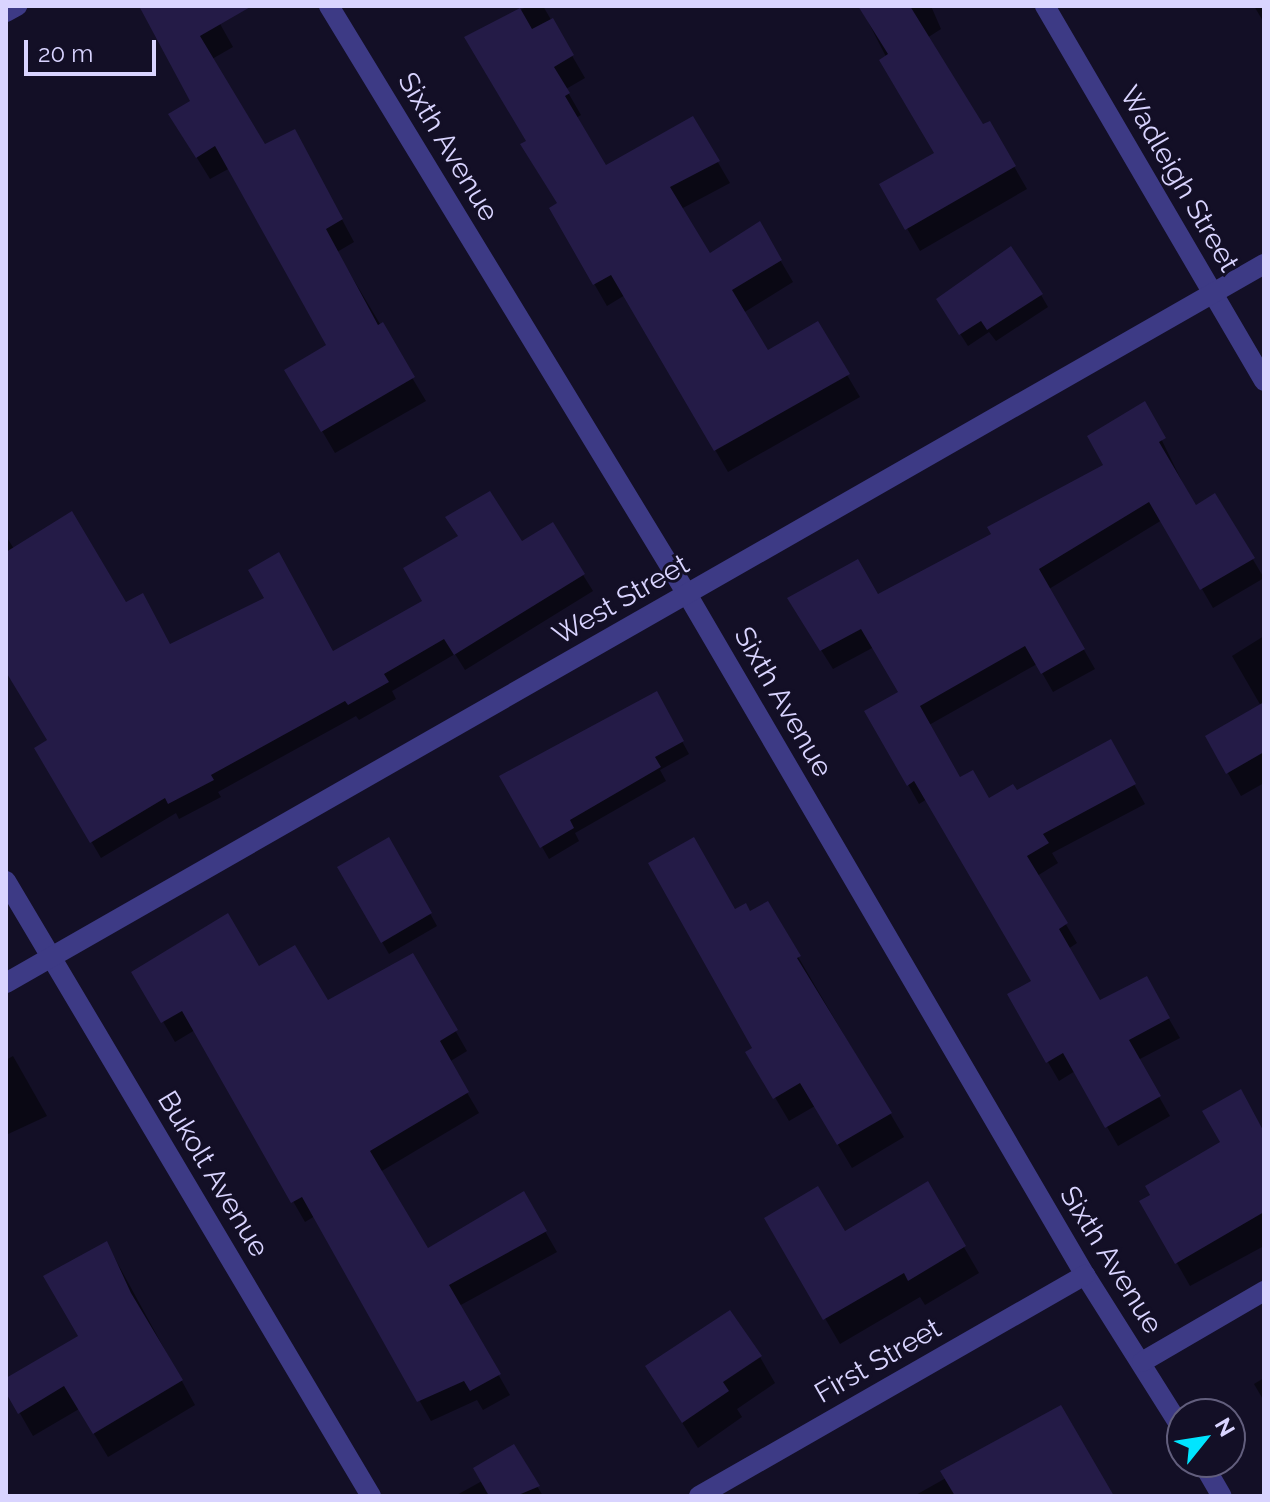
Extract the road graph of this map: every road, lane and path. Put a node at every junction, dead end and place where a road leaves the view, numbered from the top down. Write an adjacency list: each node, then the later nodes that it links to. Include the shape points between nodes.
1 (17, 6): 4 (street)
2 (329, 6): 8 (street, Sixth Avenue)
3 (1045, 6): 6 (street, Wadleigh Street)
4 (6, 12)
5 (1264, 264): 6 (street, West Street)
6 (1213, 294): 7 (street, Wadleigh Street); 8 (street, West Street)
7 (1264, 381)
8 (687, 594): 10 (street, West Street); 12 (street, Sixth Avenue)
9 (6, 881): 10 (street, Bukolt Avenue)
10 (53, 957): 11 (street, West Street); 17 (street, Bukolt Avenue)
11 (6, 983)
12 (1085, 1275): 14 (street, Sixth Avenue); 18 (street, First Street)
13 (1264, 1291): 14 (street)
14 (1142, 1362): 15 (street, Sixth Avenue)
15 (1166, 1402)
16 (1211, 1478): 19 (street)
17 (371, 1496)
18 (699, 1496)
19 (1222, 1496)

